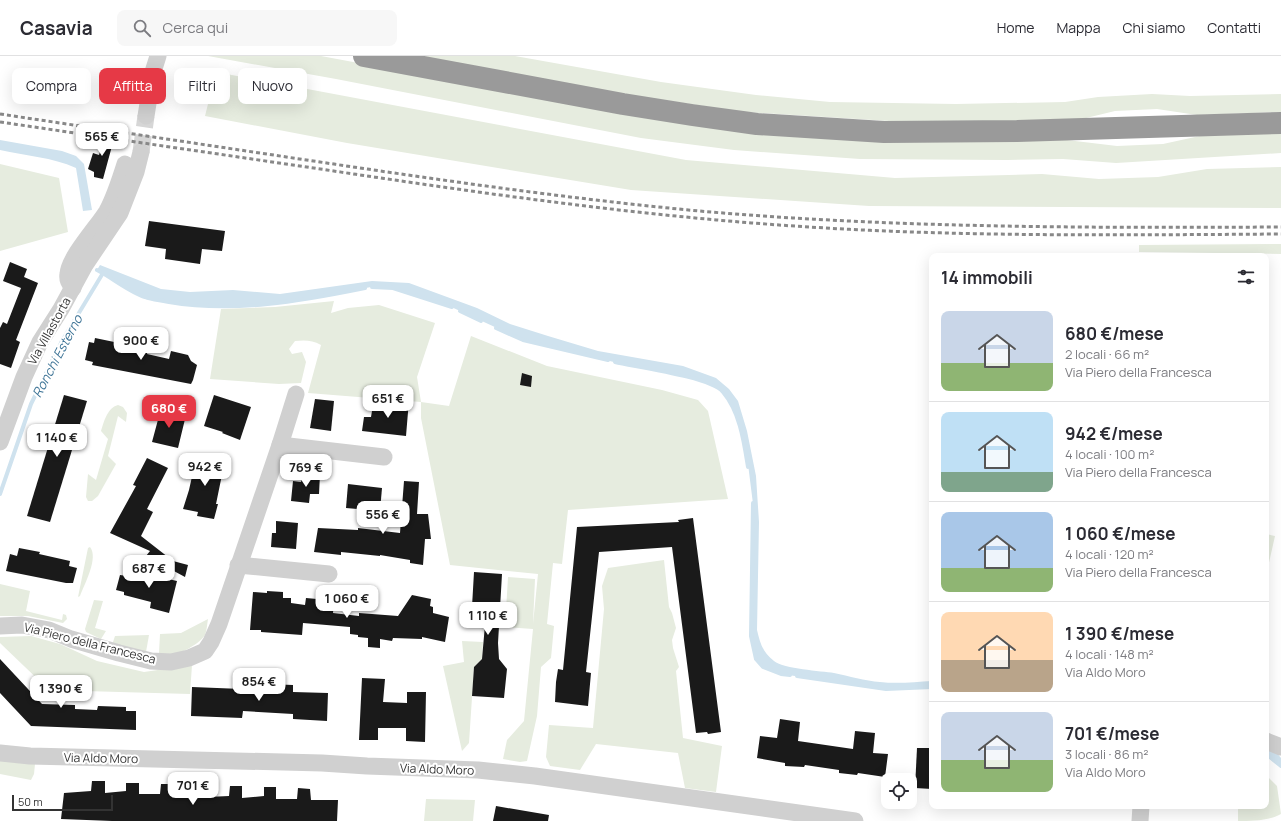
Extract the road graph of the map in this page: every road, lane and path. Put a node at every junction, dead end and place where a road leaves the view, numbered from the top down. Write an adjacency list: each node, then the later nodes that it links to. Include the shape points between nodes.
1 (158, 56): 3 (street)
2 (364, 56): 4 (highway, via 692,116 757,124 892,132)
3 (146, 116)
4 (1281, 123)
5 (141, 152): 7 (street, Via Villastorta, via 120,213)
6 (125, 164): 7 (street, Via Villastorta, via 107,211 71,263 68,280)
7 (73, 288): 9 (street, Via Villastorta, via 40,342)
8 (296, 394): 10 (street, Via Piero della Francesca)
9 (0, 442)
10 (280, 445): 11 (street); 12 (street, Via Piero della Francesca)
11 (384, 457)
12 (238, 565): 13 (street); 14 (street, Via Piero della Francesca, via 211,642 205,651 190,658 171,662 151,661 70,639 48,630 22,625)
13 (329, 574)
14 (0, 626)
15 (1269, 742): 17 (street)
16 (0, 746): 18 (street, Via Aldo Moro)
17 (1281, 747)
18 (7, 754): 20 (street, Via Aldo Moro, via 478,770)
19 (1141, 809): 21 (street)
20 (855, 821)
21 (1140, 821)

